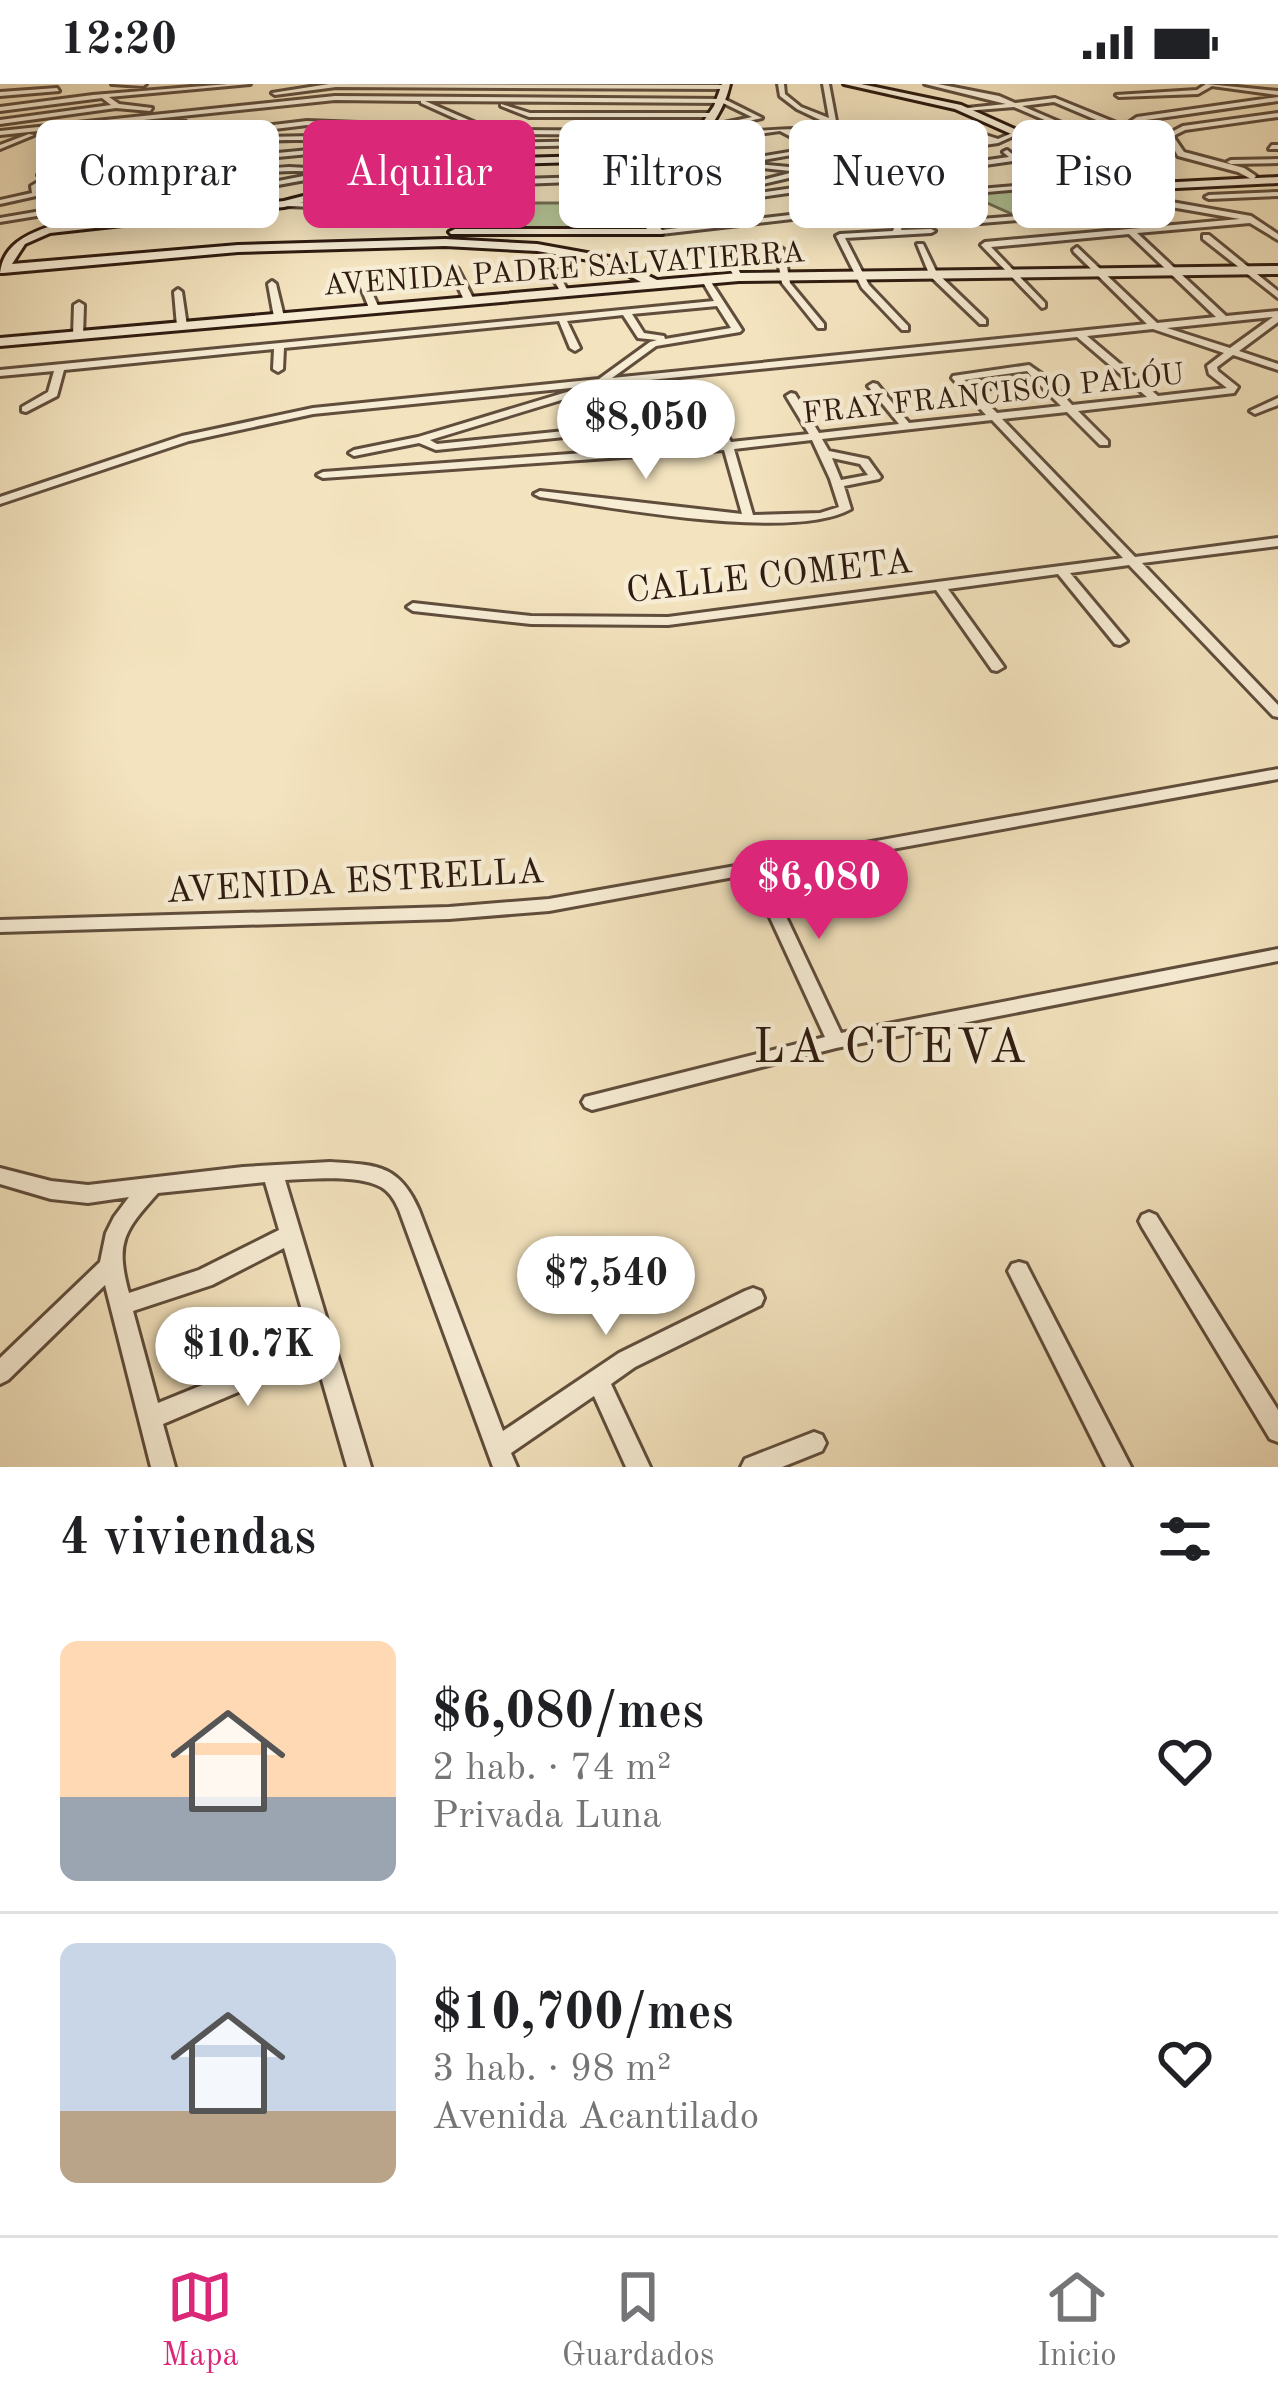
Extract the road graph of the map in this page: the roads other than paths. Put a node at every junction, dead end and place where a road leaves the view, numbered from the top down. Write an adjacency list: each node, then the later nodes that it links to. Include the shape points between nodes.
1 (16, 84): 19 (street)
2 (143, 84): 11 (street)
3 (247, 84): 22 (street)
4 (781, 84): 40 (street, via 782,95)
5 (826, 84): 41 (street)
6 (848, 84): 16 (street)
7 (928, 84): 12 (street)
8 (981, 84): 20 (street)
9 (1210, 84): 17 (street); 23 (street)
10 (1267, 84): 23 (street)
11 (117, 85)
12 (945, 85): 20 (street)
13 (1114, 85): 17 (street)
14 (726, 86): 27 (street); 29 (street, via 336,85 143,110)
15 (86, 88): 19 (street)
16 (886, 88): 34 (street)
17 (1181, 93): 21 (street)
18 (0, 94): 19 (street)
19 (11, 94)
20 (990, 95): 28 (street)
21 (1119, 95)
22 (104, 96): 29 (street); 33 (street)
23 (1278, 96): 45 (street)
24 (416, 98): 25 (street); 32 (street); 37 (street, via 335,98)
25 (454, 100): 26 (street); 30 (street)
26 (495, 101): 27 (street); 35 (street, via 529,115)
27 (724, 101): 35 (street); 39 (street)
28 (1013, 104): 34 (street); 43 (street); 44 (street, via 1055,100)
29 (117, 106): 46 (street)
30 (468, 106)
31 (881, 106): 42 (street)
32 (438, 108): 50 (street, via 501,132); 63 (street, via 338,107 164,125 53,158)
33 (0, 109)
34 (968, 110): 53 (street)
35 (714, 115): 38 (street)
36 (1278, 115): 59 (street, via 1170,133 1177,152)
37 (127, 120)
38 (709, 120)
39 (756, 120)
40 (826, 120)
41 (836, 120)
42 (883, 120)
43 (1049, 120)
44 (1103, 120)
45 (1138, 120)
46 (0, 122)
47 (303, 126): 63 (street, via 174,137 106,155)
48 (36, 130): 51 (street)
49 (36, 132): 56 (street)
50 (559, 132)
51 (0, 133)
52 (988, 135): 53 (street)
53 (1007, 140): 54 (street); 55 (street); 57 (street)
54 (1012, 141)
55 (988, 143)
56 (0, 147)
57 (1012, 159): 64 (street)
58 (1278, 161): 59 (street)
59 (1204, 162): 60 (street)
60 (1257, 178): 61 (street); 62 (street)
61 (1278, 178)
62 (1175, 183)
63 (35, 189): 68 (street)
64 (765, 194)
65 (1278, 194): 66 (street)
66 (1209, 197)
67 (303, 199): 69 (street)
68 (0, 200)
69 (284, 204): 70 (street); 71 (street)
70 (303, 204)
71 (279, 205)
72 (1175, 206): 77 (street)
73 (36, 213): 76 (street)
74 (789, 218): 81 (street)
75 (1012, 218): 88 (street, via 981,221)
76 (0, 220)
77 (1254, 220): 82 (street); 86 (street)
78 (65, 228): 93 (street, via 31,235)
79 (661, 228): 81 (street)
80 (901, 228): 84 (street)
81 (656, 230): 87 (street)
82 (1129, 230): 88 (street); 100 (street)
83 (931, 231): 84 (street)
84 (891, 232): 104 (street, via 840,236)
85 (1206, 238): 98 (street)
86 (1278, 238)
87 (438, 240): 96 (street); 108 (street, via 579,252 640,270)
88 (1001, 241): 101 (street, via 985,245)
89 (920, 246): 102 (street)
90 (721, 250): 106 (street)
91 (780, 250): 105 (street)
92 (1077, 250): 99 (street)
93 (7, 251): 96 (street)
94 (549, 264): 111 (street)
95 (454, 268): 113 (street)
96 (1, 269)
97 (1278, 270): 98 (street, AVENIDA PADRE SALVATIERRA)
98 (1244, 271): 100 (street, AVENIDA PADRE SALVATIERRA); 112 (street)
99 (1096, 272): 100 (street, AVENIDA PADRE SALVATIERRA); 101 (street, AVENIDA PADRE SALVATIERRA); 127 (street)
100 (1168, 272): 121 (street)
101 (1011, 273): 102 (street, AVENIDA PADRE SALVATIERRA); 116 (street)
102 (933, 274): 104 (street, AVENIDA PADRE SALVATIERRA); 123 (street)
103 (360, 275): 117 (street)
104 (860, 275): 105 (street, AVENIDA PADRE SALVATIERRA); 128 (street)
105 (786, 276): 106 (street, AVENIDA PADRE SALVATIERRA); 126 (street)
106 (739, 277): 107 (street, AVENIDA PADRE SALVATIERRA)
107 (705, 279): 108 (street, AVENIDA PADRE SALVATIERRA); 114 (street)
108 (653, 283): 111 (street, AVENIDA PADRE SALVATIERRA)
109 (272, 284): 120 (street)
110 (178, 292): 124 (street)
111 (563, 292): 113 (street, AVENIDA PADRE SALVATIERRA)
112 (1278, 295)
113 (469, 300): 117 (street, AVENIDA PADRE SALVATIERRA)
114 (720, 303): 118 (street); 132 (street, via 737,330)
115 (79, 305): 131 (street)
116 (1042, 305)
117 (374, 308): 120 (street, AVENIDA PADRE SALVATIERRA)
118 (627, 314): 122 (street); 132 (street, via 641,336)
119 (1278, 316): 121 (street); 139 (street)
120 (279, 317): 124 (street, AVENIDA PADRE SALVATIERRA)
121 (1223, 320): 127 (street)
122 (562, 321): 125 (street); 136 (street)
123 (983, 322)
124 (182, 326): 131 (street, AVENIDA PADRE SALVATIERRA)
125 (500, 326): 129 (street); 135 (street)
126 (821, 326)
127 (1155, 327): 130 (street); 139 (street)
128 (905, 328)
129 (431, 332): 134 (street); 138 (street)
130 (1079, 334): 148 (street); 152 (street)
131 (78, 336): 133 (street, AVENIDA PADRE SALVATIERRA)
132 (688, 338): 148 (street, via 653,344)
133 (0, 342)
134 (279, 346): 137 (street); 143 (street)
135 (511, 346)
136 (575, 348)
137 (206, 353): 140 (street); 144 (street)
138 (440, 353)
139 (1231, 353): 142 (street); 152 (street, FRAY FRANCISCO PALÓU, via 1212,366 1230,391)
140 (138, 359): 141 (street); 146 (street)
141 (60, 367): 145 (street); 156 (street, via 53,394)
142 (1278, 367)
143 (278, 369)
144 (206, 372)
145 (0, 373)
146 (139, 373)
147 (1042, 379): 149 (street); 149 (street, via 1029,368); 155 (street)
148 (597, 383): 163 (street); 174 (street, via 313,411 186,438)
149 (961, 383): 158 (street)
150 (873, 386): 160 (street)
151 (791, 396): 161 (street)
152 (1155, 399): 155 (street, FRAY FRANCISCO PALÓU)
153 (1278, 400): 157 (street)
154 (703, 401): 166 (street)
155 (1070, 408): 158 (street, FRAY FRANCISCO PALÓU); 165 (street)
156 (26, 409)
157 (1255, 411)
158 (993, 416): 160 (street, FRAY FRANCISCO PALÓU); 177 (street)
159 (662, 424): 162 (street)
160 (906, 426): 161 (street, FRAY FRANCISCO PALÓU)
161 (818, 435): 166 (street, FRAY FRANCISCO PALÓU); 168 (street)
162 (537, 437): 164 (street); 169 (street)
163 (420, 440): 164 (street); 167 (street)
164 (473, 443): 170 (street)
165 (1104, 443)
166 (728, 446): 169 (street, FRAY FRANCISCO PALÓU); 175 (street)
167 (354, 453)
168 (824, 453): 172 (street); 172 (street, via 864,461 875,477)
169 (548, 458): 170 (street, FRAY FRANCISCO PALÓU)
170 (482, 464): 171 (street, FRAY FRANCISCO PALÓU)
171 (323, 475)
172 (838, 484): 175 (street, via 844,509 830,518)
173 (540, 494): 175 (street)
174 (0, 501)
175 (748, 516)
176 (1278, 542): 177 (street, CALLE COMETA)
177 (1131, 560): 178 (street, CALLE COMETA); 183 (street)
178 (1061, 570): 179 (street, CALLE COMETA); 181 (street)
179 (940, 586): 180 (street, CALLE COMETA, via 668,621 530,620); 182 (street)
180 (413, 607)
181 (1120, 641)
182 (997, 668)
183 (1278, 713)
184 (1278, 774): 185 (street, AVENIDA ESTRELLA)
185 (754, 866): 186 (street, AVENIDA ESTRELLA, via 508,909); 188 (street)
186 (0, 926)
187 (1278, 955): 188 (street)
188 (836, 1041): 189 (street)
189 (592, 1102)
190 (273, 1175): 192 (street); 194 (street); 205 (street, via 366,1173 402,1194)
191 (0, 1177): 192 (street, via 88,1194)
192 (151, 1188): 195 (street, via 125,1215)
193 (1149, 1221): 203 (street)
194 (291, 1234): 198 (street, via 204,1278); 199 (street)
195 (111, 1266): 198 (street); 200 (street)
196 (1019, 1271): 210 (street)
197 (753, 1298): 201 (street)
198 (121, 1305): 202 (street)
199 (323, 1346): 202 (street); 207 (street)
200 (0, 1373)
201 (598, 1380): 205 (street); 208 (street)
202 (150, 1418): 206 (street)
203 (1278, 1431)
204 (814, 1443): 209 (street)
205 (502, 1458)
206 (163, 1467)
207 (359, 1467)
208 (638, 1467)
209 (753, 1467)
210 (1119, 1467)

